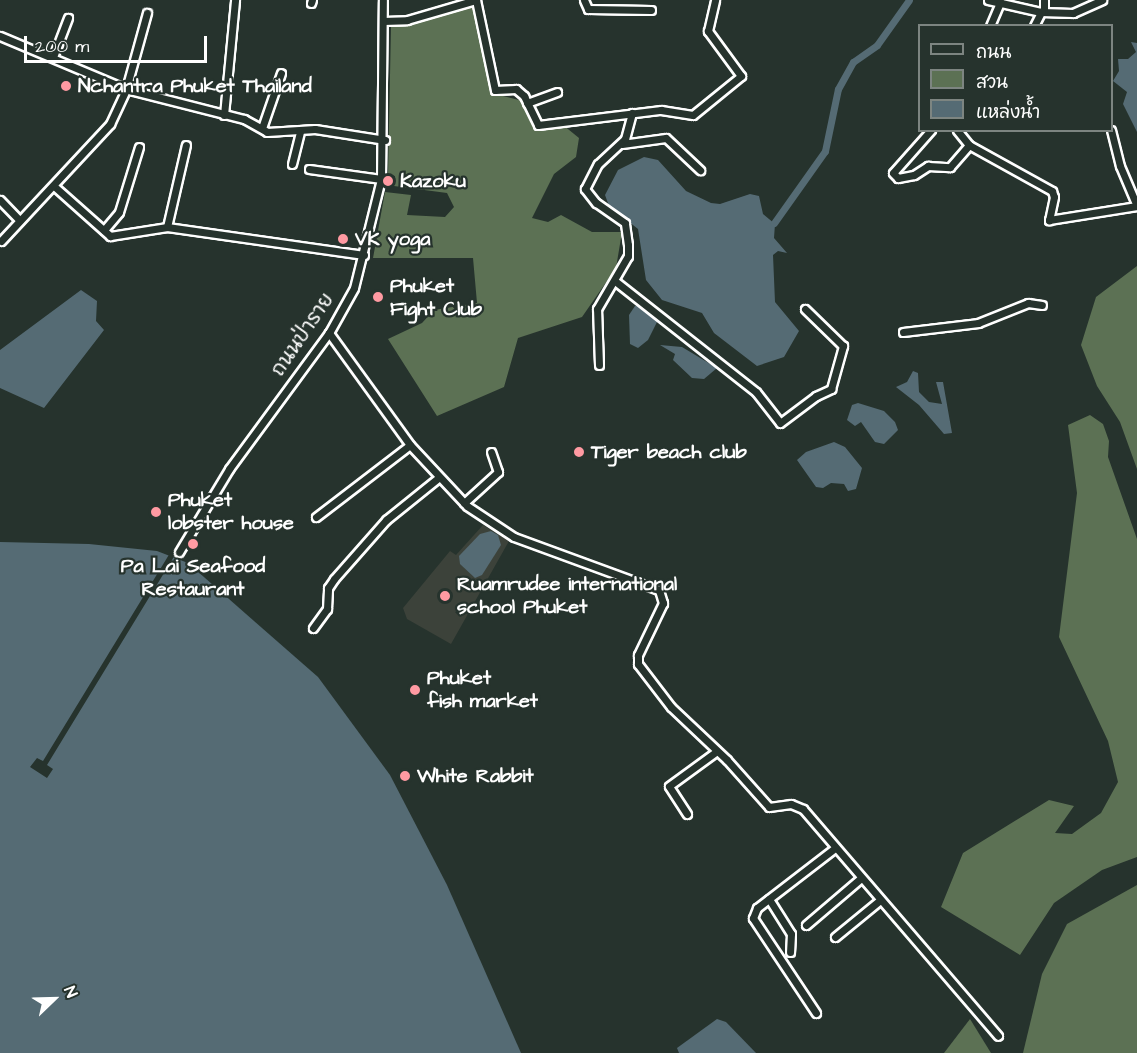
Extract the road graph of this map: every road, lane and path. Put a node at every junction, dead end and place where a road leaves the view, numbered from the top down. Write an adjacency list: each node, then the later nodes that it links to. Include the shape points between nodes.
1 (235, 0): 24 (street)
2 (383, 0): 14 (street, ถนนป่าราย)
3 (476, 0): 14 (street, via 407,20); 22 (street, via 495,90 516,89)
4 (584, 0): 10 (street, via 588,9)
5 (715, 0): 23 (street, via 708,31 741,76 693,115 661,110)
6 (988, 0): 9 (street)
7 (1044, 0): 11 (street)
8 (1102, 0): 11 (street, via 1073,13)
9 (1000, 3): 11 (street); 15 (street)
10 (651, 10)
11 (1042, 12): 16 (street)
12 (147, 13): 20 (street)
13 (68, 18): 18 (street)
14 (383, 21): 30 (street, ถนนป่าราย)
15 (991, 24)
16 (1035, 24)
17 (0, 36): 18 (street)
18 (52, 57): 20 (street)
19 (281, 73): 25 (street)
20 (126, 88): 24 (street); 42 (street, via 110,124)
21 (557, 92): 22 (street)
22 (527, 103): 23 (street, via 538,125)
23 (632, 113): 31 (street)
24 (224, 115): 25 (street)
25 (262, 128): 26 (street, via 267,132)
26 (300, 132): 30 (street, via 315,129); 35 (street)
27 (929, 132): 33 (street, via 893,173 898,178 914,175 928,166 950,167)
28 (959, 132): 33 (street)
29 (1112, 132): 41 (street, via 1120,166)
30 (385, 140): 38 (street, ถนนป่าราย)
31 (622, 144): 37 (street, via 666,138); 47 (street, via 598,164 585,189 596,203 626,225 628,256)
32 (186, 145): 43 (street)
33 (969, 145): 41 (street, via 1052,191 1049,220)
34 (139, 147): 44 (street, via 119,212)
35 (292, 164)
36 (309, 169): 38 (street)
37 (700, 170)
38 (381, 179): 46 (street, ถนนป่าราย)
39 (55, 187): 44 (street)
40 (0, 200): 42 (street)
41 (1137, 206)
42 (19, 220): 45 (street)
43 (167, 226): 44 (street, via 110,236); 46 (street)
44 (104, 230)
45 (1, 241)
46 (364, 255): 51 (street, ถนนป่าราย, via 354,288)
47 (615, 281): 49 (street, via 756,392 780,423 831,389 843,346); 52 (street, via 596,316)
48 (1042, 304): 50 (street, via 1028,303 978,323)
49 (805, 309)
50 (903, 332)
51 (329, 333): 53 (street); 58 (street, ถนนป่าราย, via 260,424)
52 (599, 365)
53 (410, 445): 55 (street); 57 (street)
54 (491, 452): 56 (street, via 498,472)
55 (438, 478): 56 (street); 59 (street, via 386,520 341,570 328,588 327,609)
56 (464, 503): 60 (street, via 514,537 659,590 663,603 638,655 639,664 670,706)
57 (316, 517)
58 (179, 552)
59 (313, 628)
60 (717, 750): 61 (street, via 669,786); 62 (street, via 769,807 791,804 803,809)
61 (687, 814)
62 (835, 848): 63 (street); 64 (street)
63 (861, 878): 65 (street); 66 (street)
64 (769, 899): 68 (street, via 791,934); 69 (street, via 757,908 753,918)
65 (880, 900): 67 (street); 70 (street)
66 (806, 925)
67 (835, 938)
68 (790, 952)
69 (816, 1013)
70 (998, 1036)

